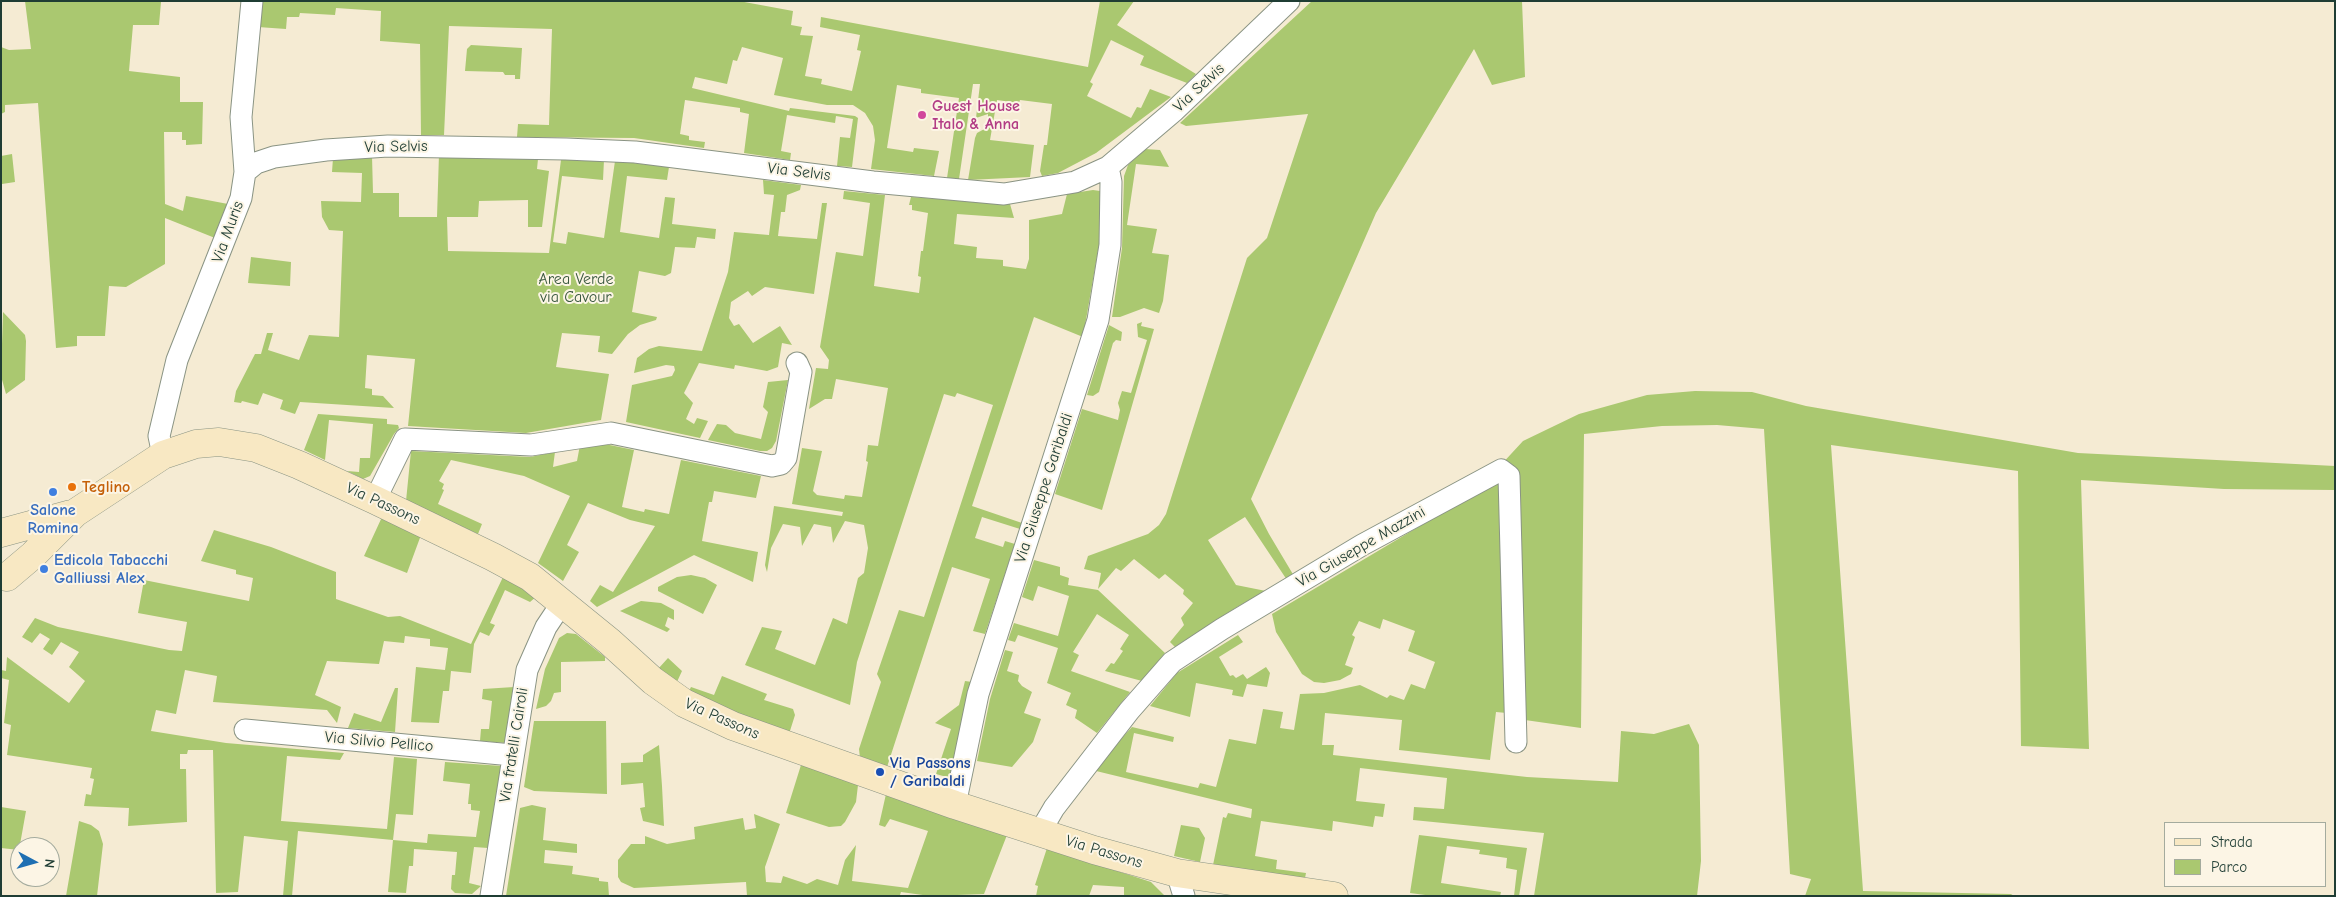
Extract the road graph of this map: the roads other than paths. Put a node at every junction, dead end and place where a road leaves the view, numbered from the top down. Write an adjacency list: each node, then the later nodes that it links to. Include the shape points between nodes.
1 (252, 1): 4 (street, Via Muris, via 241,117)
2 (1289, 1): 3 (street, Via Selvis, via 1174,111)
3 (1108, 167): 4 (street, Via Selvis, via 1075,182 1004,194 873,182 635,152 566,149 388,146 326,150 274,156 256,163); 16 (street, Via Giuseppe Garibaldi, via 1112,182 1110,245 1098,320 978,694)
4 (245, 172): 6 (street, Via Muris, via 241,198 229,234 177,360 159,436)
5 (797, 363): 7 (street, via 801,372 786,458 780,464 772,466 611,433 530,445 405,439)
6 (163, 455): 7 (street, Via Passons, via 196,444 219,442 256,448); 8 (street, Via Passons)
7 (375, 500): 12 (street, Via Passons, via 530,577)
8 (75, 513): 9 (street); 11 (street)
9 (1, 533)
10 (1, 538): 11 (street, via 12,553 11,569)
11 (4, 580)
12 (562, 603): 15 (street, Via fratelli Cairoli, via 546,627 527,670); 16 (street, Via Passons, via 653,681 684,703 733,726)
13 (246, 730): 15 (street, Via Silvio Pellico)
14 (1516, 742): 17 (street, Via Giuseppe Mazzini, via 1509,476 1501,470 1362,545 1222,628 1172,662 1129,711 1054,808)
15 (512, 755): 19 (street, Via fratelli Cairoli)
16 (955, 805): 17 (street, Via Passons)
17 (1040, 832): 18 (street, Via Passons)
18 (1180, 884): 20 (street, Via Passons)
19 (491, 896)
20 (1334, 896)

